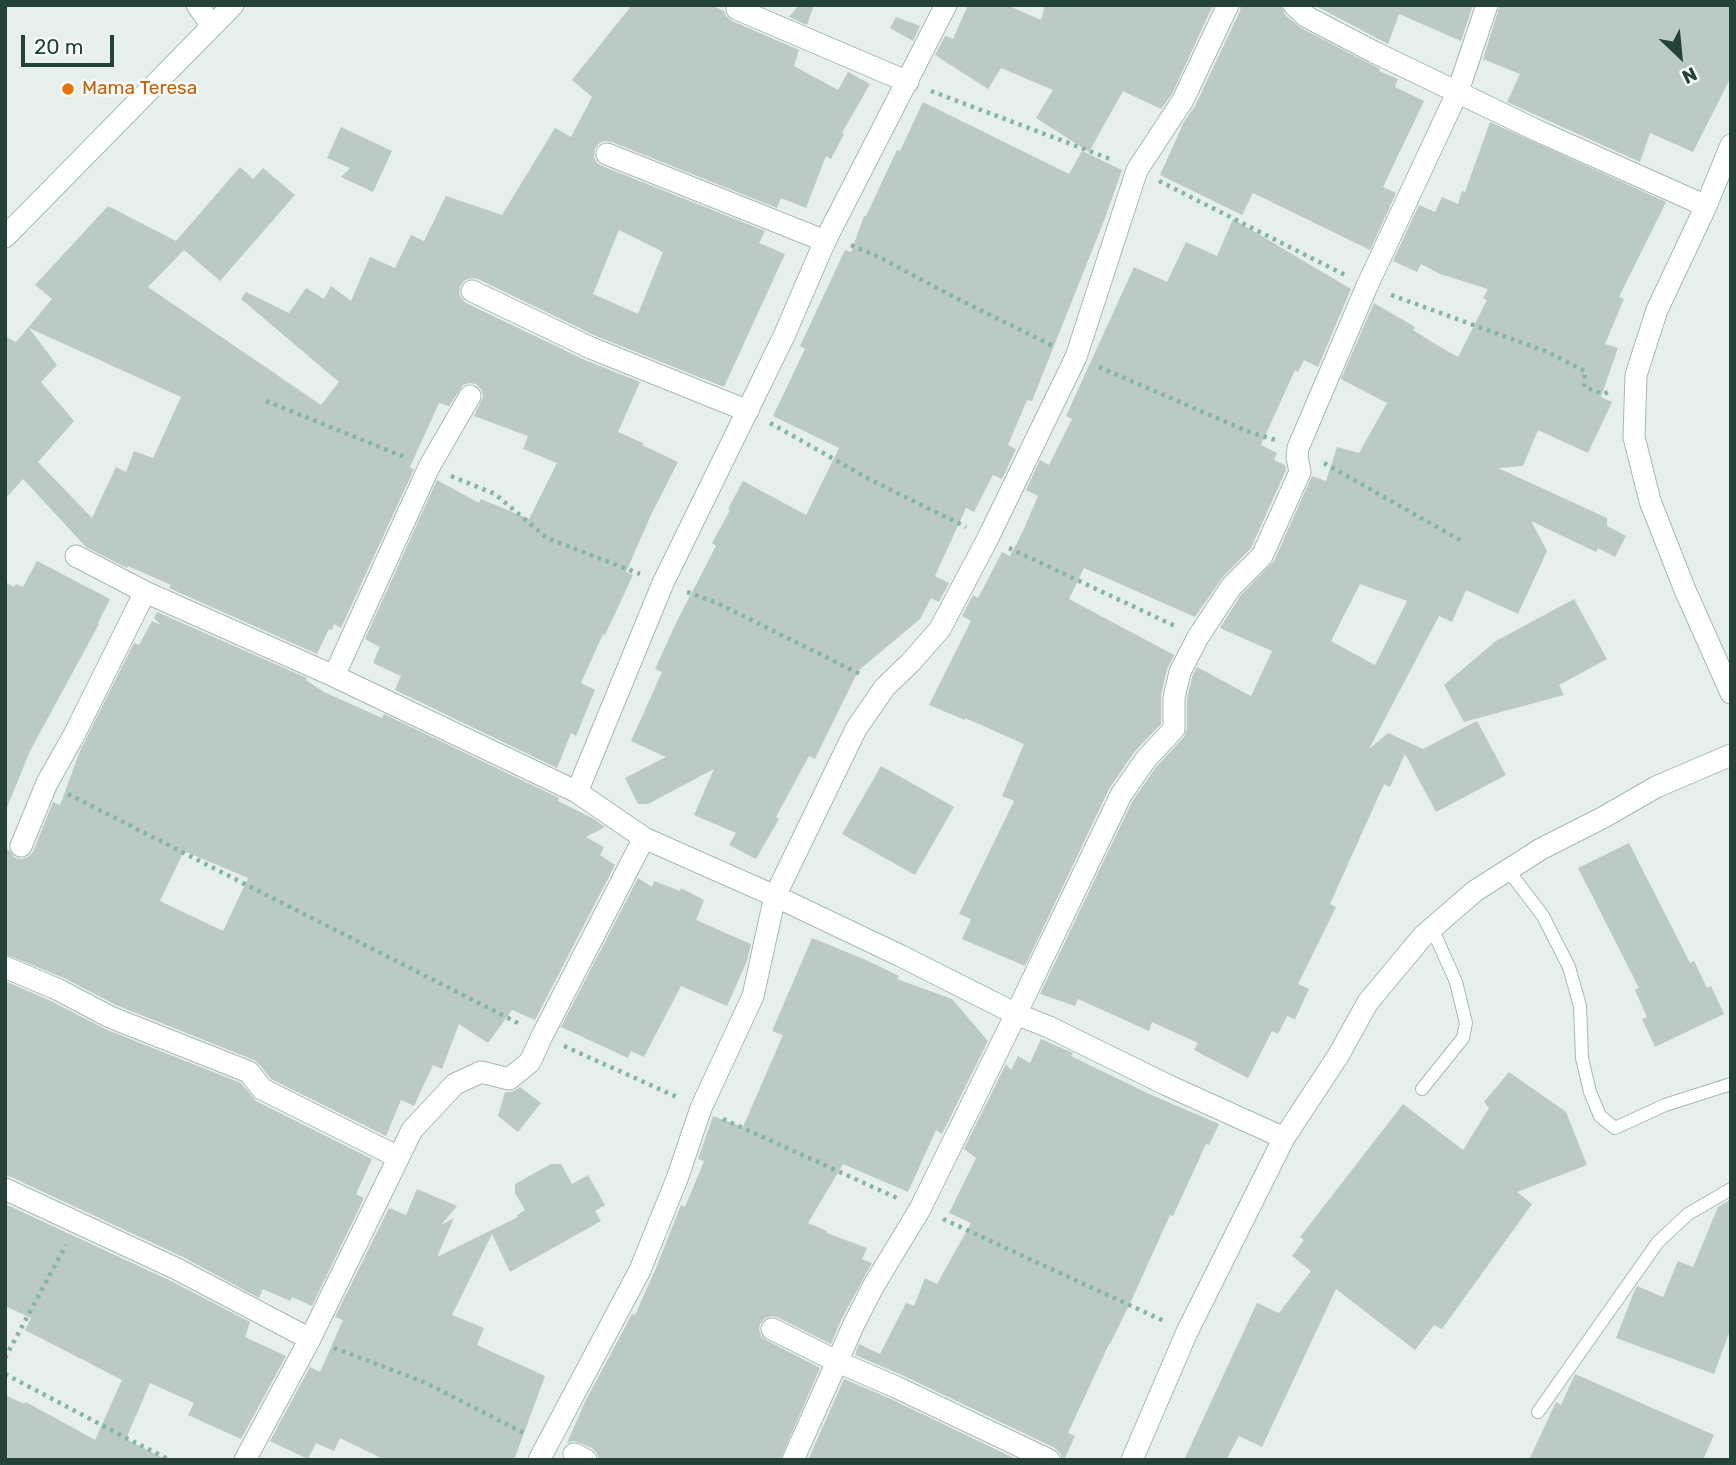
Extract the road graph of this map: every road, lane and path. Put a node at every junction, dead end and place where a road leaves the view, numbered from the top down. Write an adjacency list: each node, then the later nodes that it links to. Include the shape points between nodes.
1 (197, 5): 8 (street)
2 (233, 5): 8 (street)
3 (946, 5): 9 (street)
4 (1228, 5): 13 (street, via 1183,100)
5 (1294, 5): 10 (street, via 1307,17)
6 (1487, 5): 10 (street)
7 (737, 9): 9 (street)
8 (212, 26): 15 (street)
9 (908, 82): 13 (path); 16 (street)
10 (1458, 91): 14 (street); 17 (street)
11 (1731, 145): 14 (street)
12 (607, 154): 16 (street)
13 (1137, 170): 17 (path); 19 (street)
14 (1706, 206): 20 (street, via 1657,310)
15 (5, 237)
16 (825, 241): 19 (path, via 881,258); 23 (street)
17 (1367, 286): 20 (path, via 1545,351 1585,371 1584,387 1604,394); 24 (street)
18 (471, 291): 23 (street, via 591,348)
19 (1076, 357): 24 (path, via 1247,431); 31 (street, via 940,629)
20 (1636, 375): 32 (street, via 1634,438 1650,501)
21 (470, 396): 25 (street)
22 (265, 401): 25 (path)
23 (748, 411): 28 (street)
24 (1298, 448): 26 (path); 42 (street, via 1300,472 1262,556 1231,587 1198,637 1180,672 1174,729 1121,794)
25 (429, 467): 28 (path, via 495,494 547,538); 30 (street)
26 (1460, 540)
27 (76, 556): 29 (street)
28 (663, 583): 31 (path, via 719,604); 35 (street)
29 (145, 592): 30 (street); 34 (street)
30 (334, 676): 35 (street)
31 (885, 687): 39 (street, via 856,729)
32 (1731, 693)
33 (1731, 755): 38 (street, via 1656,787)
34 (47, 783): 37 (street); 43 (path)
35 (577, 792): 36 (street)
36 (644, 838): 39 (street); 43 (street)
37 (20, 846)
38 (1508, 870): 40 (street); 44 (lane, via 1543,916 1569,967 1580,1006 1582,1058 1600,1116 1615,1128 1665,1105)
39 (775, 896): 42 (street); 46 (street, via 753,996)
40 (1432, 928): 45 (lane, via 1456,982 1466,1023 1463,1038); 47 (street, via 1368,1002)
41 (5, 967): 48 (street, via 110,1017 249,1072 262,1089)
42 (1016, 1014): 47 (street); 51 (street)
43 (542, 1036): 46 (path); 48 (street, via 530,1062 509,1079 481,1072 455,1084 412,1130)
44 (1731, 1084)
45 (1422, 1089)
46 (701, 1108): 51 (path); 61 (street, via 640,1270)
47 (1284, 1138): 54 (street)
48 (398, 1157): 55 (street)
49 (5, 1189): 52 (street)
50 (1731, 1189): 60 (lane, via 1688,1214 1658,1242)
51 (920, 1209): 54 (path); 57 (street, via 874,1285)
52 (78, 1223): 55 (street); 56 (path)
53 (772, 1329): 57 (street)
54 (1186, 1332): 66 (street)
55 (310, 1339): 61 (path, via 424,1382); 63 (street)
56 (5, 1358)
57 (838, 1362): 64 (street); 65 (street)
58 (5, 1366): 59 (path)
59 (7, 1374): 62 (path)
60 (1538, 1412)
61 (542, 1452)
62 (170, 1460)
63 (245, 1460)
64 (793, 1460)
65 (1049, 1460)
66 (1132, 1460)

